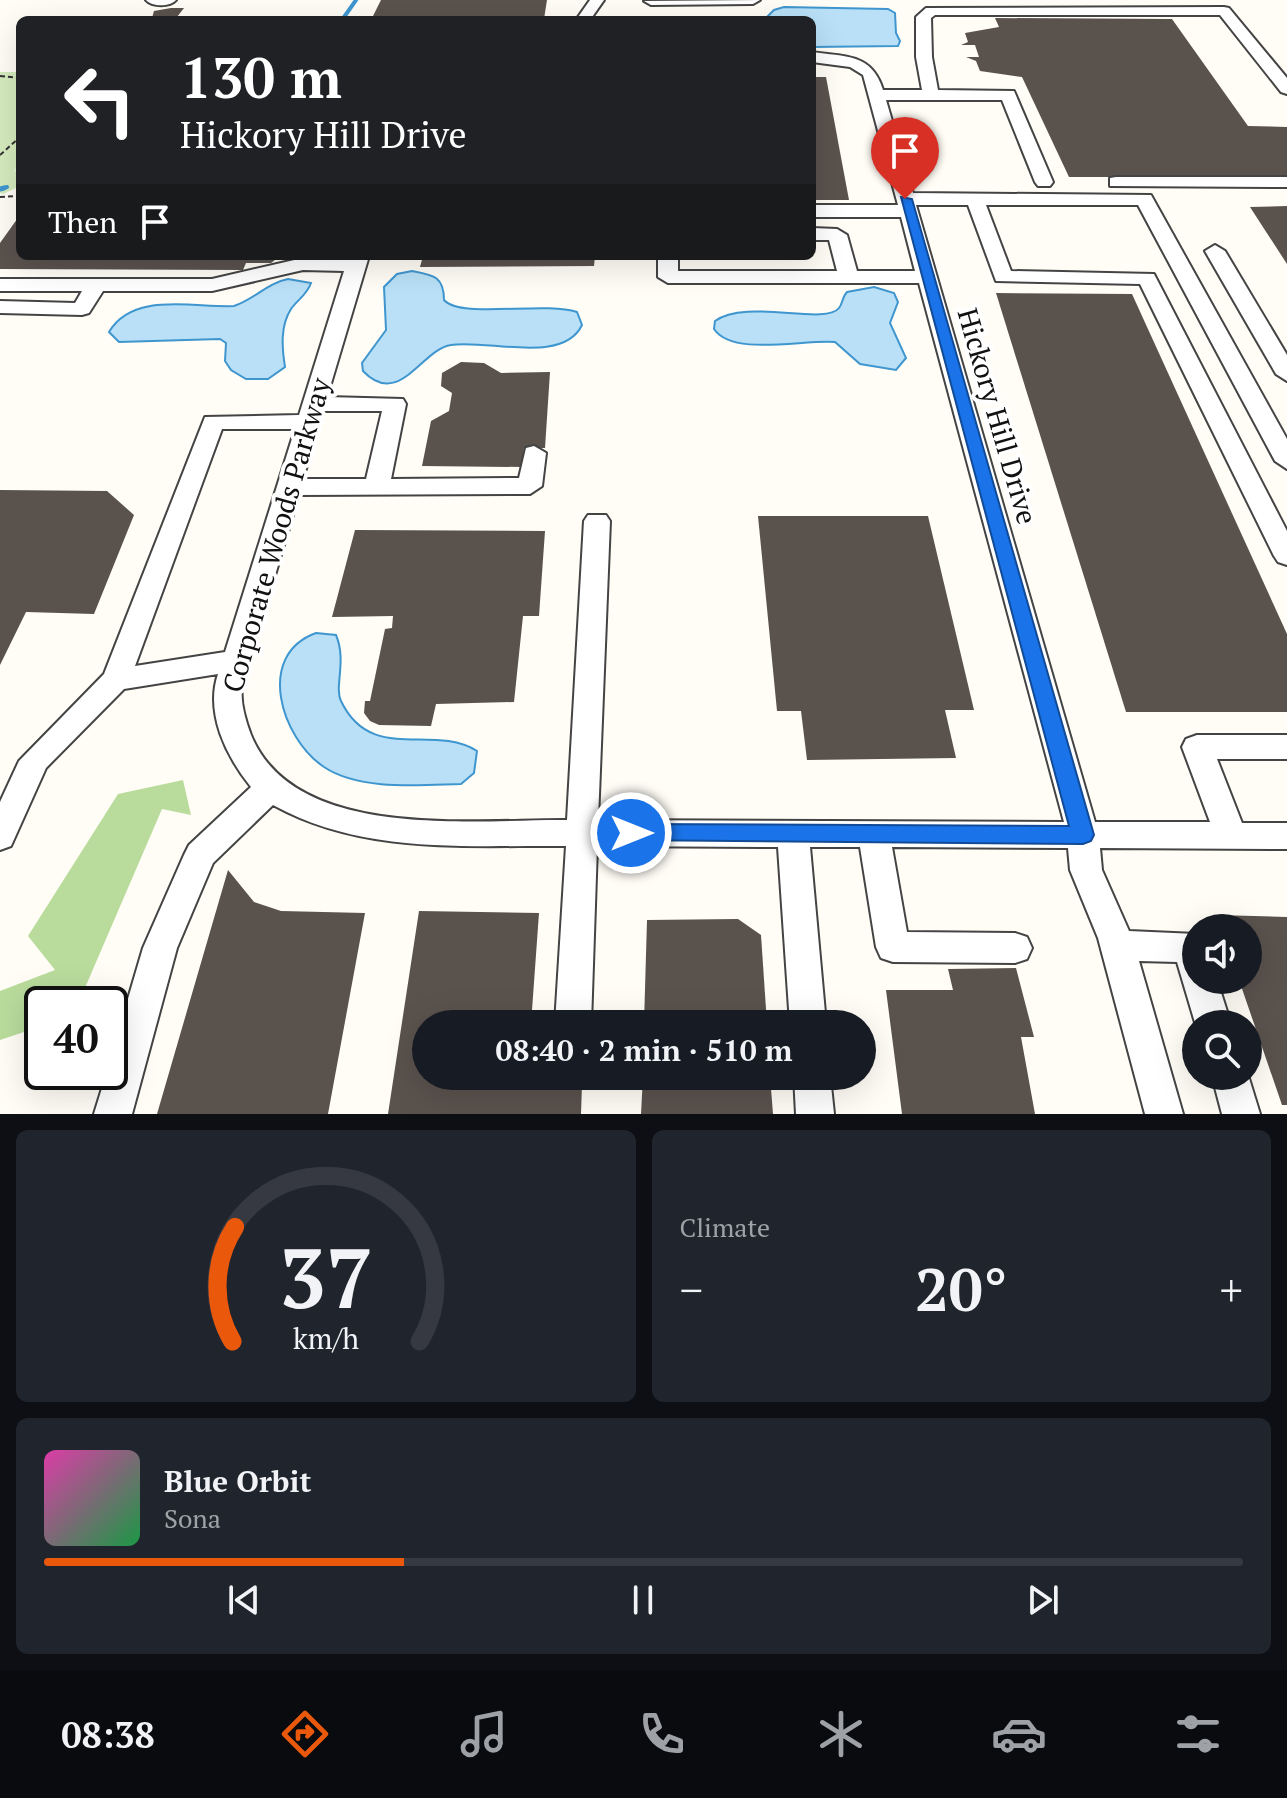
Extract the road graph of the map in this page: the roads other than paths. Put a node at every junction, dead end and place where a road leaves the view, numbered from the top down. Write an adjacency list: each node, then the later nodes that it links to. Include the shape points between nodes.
1 (153, 0): 2 (street)
2 (169, 0)
3 (648, 6): 4 (street)
4 (748, 8)
5 (816, 58): 7 (street, Hickory Hill Drive, via 859,65 870,73)
6 (1287, 89): 8 (street, via 1224,11 931,11 923,17)
7 (876, 95): 8 (street); 11 (street, Hickory Hill Drive)
8 (931, 95): 9 (street, via 1008,95)
9 (1044, 182): 10 (street); 11 (street)
10 (1287, 182)
11 (905, 198): 12 (street); 13 (street); 19 (street, Hickory Hill Drive)
12 (975, 199): 20 (street, via 1144,199); 21 (street, via 1003,277)
13 (816, 210)
14 (816, 234): 18 (street, via 837,235)
15 (1215, 251): 25 (street)
16 (358, 260): 23 (street, via 303,264 212,285); 26 (street, Corporate Woods Parkway)
17 (668, 260): 18 (street, via 668,277)
18 (849, 277): 19 (street)
19 (927, 277): 40 (street, Hickory Hill Drive)
20 (1187, 277): 21 (street); 28 (street)
21 (1147, 278): 32 (street)
22 (0, 285): 23 (street)
23 (95, 287): 24 (street, via 82,309)
24 (0, 307)
25 (1287, 374)
26 (311, 413): 29 (street, via 395,404); 30 (street, Corporate Woods Parkway); 34 (street, via 213,422)
27 (534, 453): 29 (street, via 530,486)
28 (1287, 461)
29 (377, 486): 30 (street)
30 (288, 487): 33 (street, Corporate Woods Parkway)
31 (597, 521): 37 (street, via 585,737)
32 (1287, 556)
33 (234, 661): 34 (street); 36 (street, Corporate Woods Parkway, via 227,690 236,740 250,768)
34 (116, 680): 43 (street, via 34,761)
35 (1287, 747): 41 (street, via 1197,747)
36 (271, 787): 37 (street, Corporate Woods Parkway, via 303,809 359,827); 51 (street, via 200,855 160,948)
37 (591, 833): 38 (street, Corporate Woods Parkway); 47 (street)
38 (793, 834): 39 (street, Corporate Woods Parkway); 48 (street)
39 (874, 834): 40 (street, Corporate Woods Parkway); 46 (street, via 893,947)
40 (1083, 835): 41 (street, Corporate Woods Parkway); 44 (street, Hickory Hill Drive, via 1086,870)
41 (1231, 836): 42 (street, Corporate Woods Parkway)
42 (1287, 836)
43 (0, 837)
44 (1117, 946): 45 (street); 53 (street, Hickory Hill Drive)
45 (1182, 947)
46 (1015, 948)
47 (574, 1010)
48 (807, 1010)
49 (813, 1090): 52 (street)
50 (1234, 1090): 54 (street)
51 (113, 1114)
52 (815, 1114)
53 (1164, 1114)
54 (1241, 1114)

